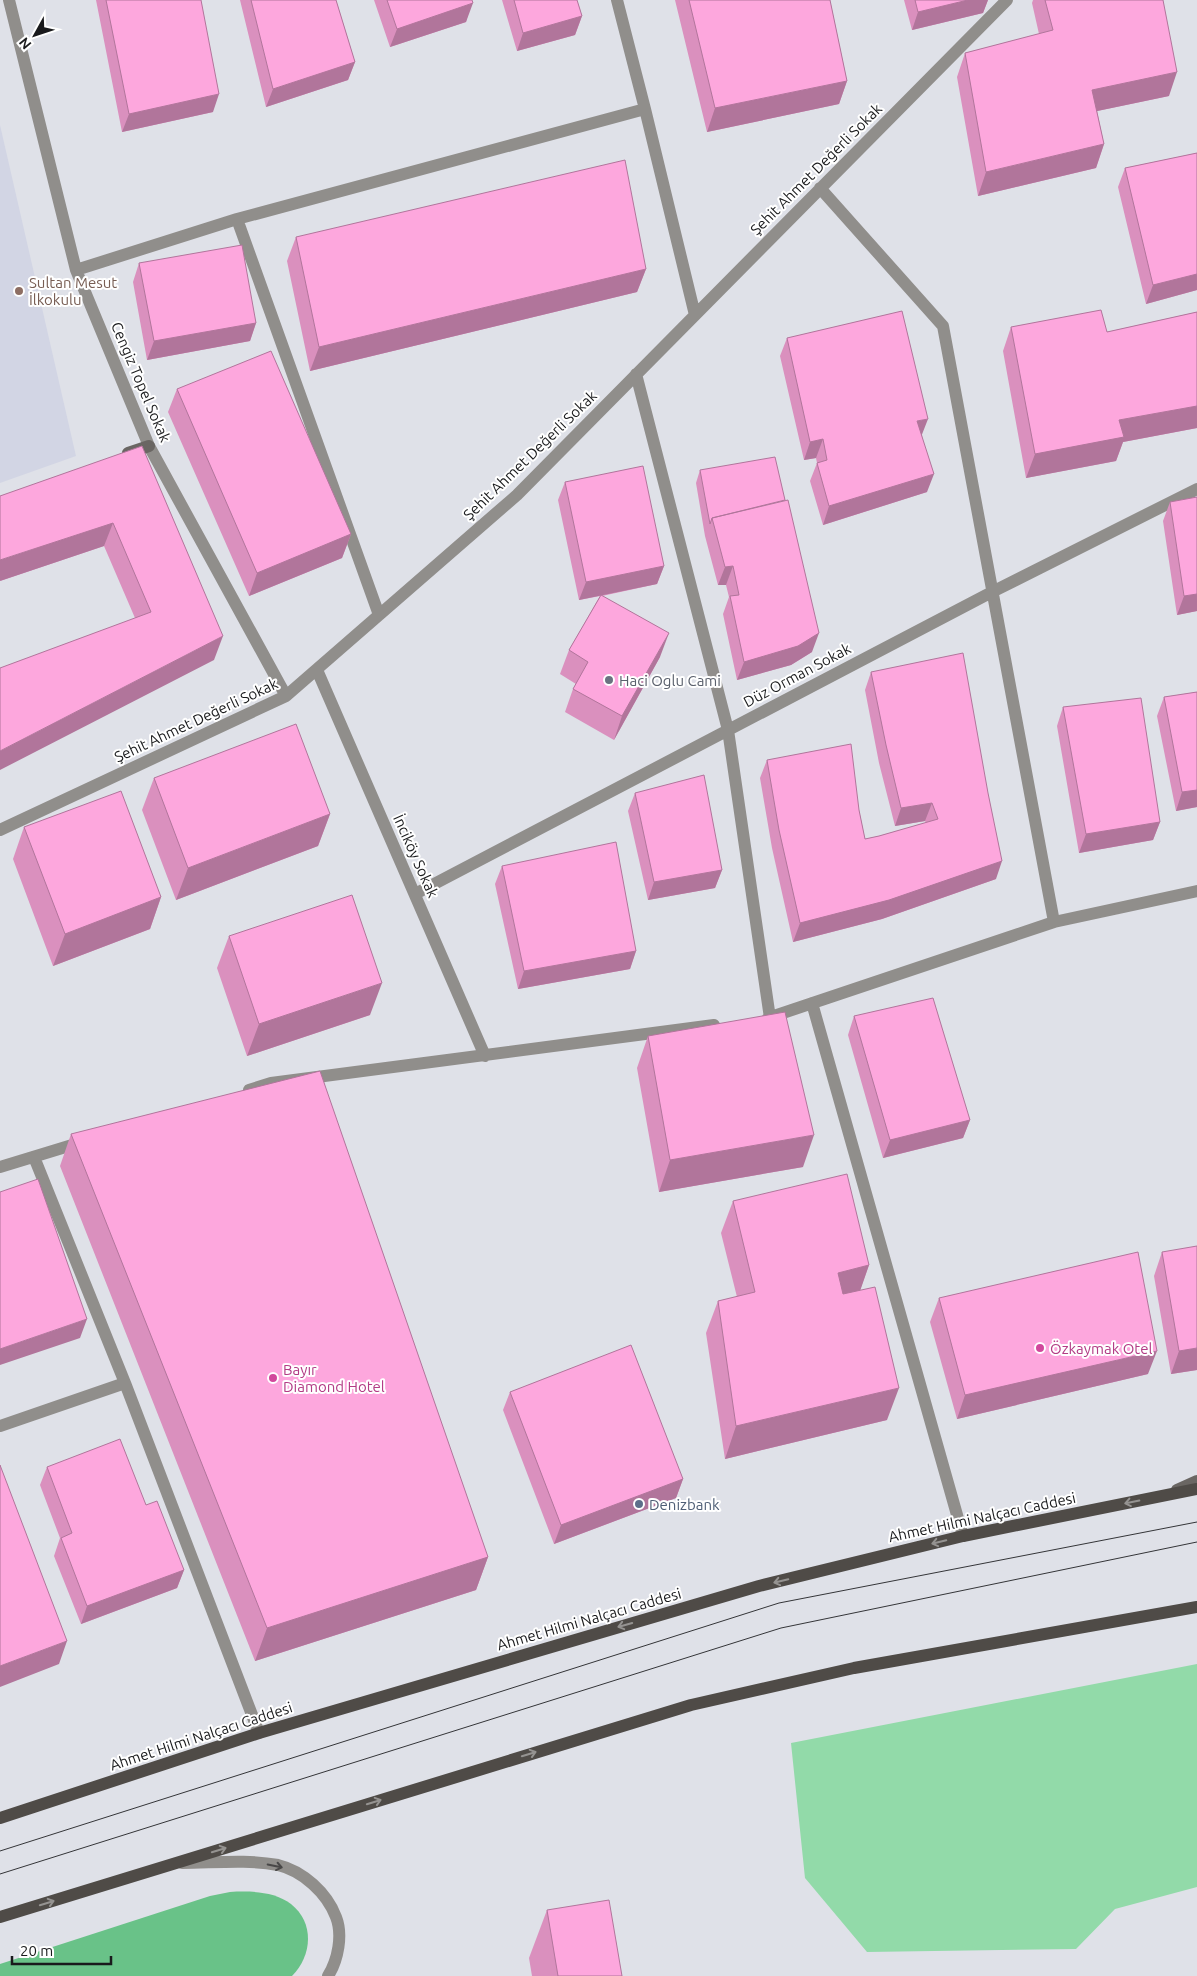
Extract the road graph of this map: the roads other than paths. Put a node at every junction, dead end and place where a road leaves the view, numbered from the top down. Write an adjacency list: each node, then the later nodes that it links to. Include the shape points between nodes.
1 (9, 0): 7 (street, Cengiz Topel Sokak)
2 (617, 0): 4 (street)
3 (1007, 0): 5 (street, Şehit Ahmet Değerli Sokak)
4 (645, 109): 6 (street); 8 (street)
5 (820, 188): 8 (street, Şehit Ahmet Değerli Sokak); 13 (street, via 943,326)
6 (237, 219): 7 (street); 14 (street)
7 (76, 270): 10 (street, Cengiz Topel Sokak)
8 (695, 315): 9 (street, Şehit Ahmet Değerli Sokak)
9 (636, 374): 14 (street, Şehit Ahmet Değerli Sokak, via 517,495); 17 (street)
10 (149, 446): 11 (street); 16 (street, Cengiz Topel Sokak)
11 (112, 459)
12 (1197, 489): 13 (street, Düz Orman Sokak)
13 (992, 592): 17 (street, Düz Orman Sokak); 21 (street)
14 (379, 615): 15 (street, Şehit Ahmet Değerli Sokak)
15 (317, 670): 16 (street, Şehit Ahmet Değerli Sokak); 20 (street, İnciköy Sokak)
16 (286, 696): 18 (street, Şehit Ahmet Değerli Sokak)
17 (728, 730): 20 (street, Düz Orman Sokak); 22 (street, via 765,1018)
18 (0, 830)
19 (1197, 891): 21 (street)
20 (415, 894): 24 (street, İnciköy Sokak)
21 (1054, 922): 22 (street)
22 (812, 1003): 34 (street)
23 (731, 1023): 24 (street)
24 (485, 1056): 25 (street, via 271,1083)
25 (233, 1095)
26 (91, 1139): 27 (street)
27 (34, 1157): 28 (street); 29 (street)
28 (0, 1167)
29 (125, 1383): 30 (street); 38 (street)
30 (0, 1426)
31 (1197, 1481): 33 (street)
32 (1197, 1489): 33 (main road, Ahmet Hilmi Nalçacı Caddesi)
33 (1166, 1495): 34 (main road, Ahmet Hilmi Nalçacı Caddesi, one-way to 34)
34 (963, 1536): 38 (main road, Ahmet Hilmi Nalçacı Caddesi, one-way to 38, via 760,1586)
35 (1197, 1607): 36 (main road)
36 (1181, 1610): 37 (main road); 40 (main road, one-way to 36, via 599,1732 725,1697 854,1668)
37 (1197, 1611)
38 (259, 1733): 39 (main road, Ahmet Hilmi Nalçacı Caddesi)
39 (0, 1818)
40 (174, 1863): 41 (main road, one-way to 40); 42 (street, one-way to 42, via 250,1862 279,1866 301,1875 321,1892 336,1918 339,1943)
41 (0, 1917)
42 (328, 1976)

